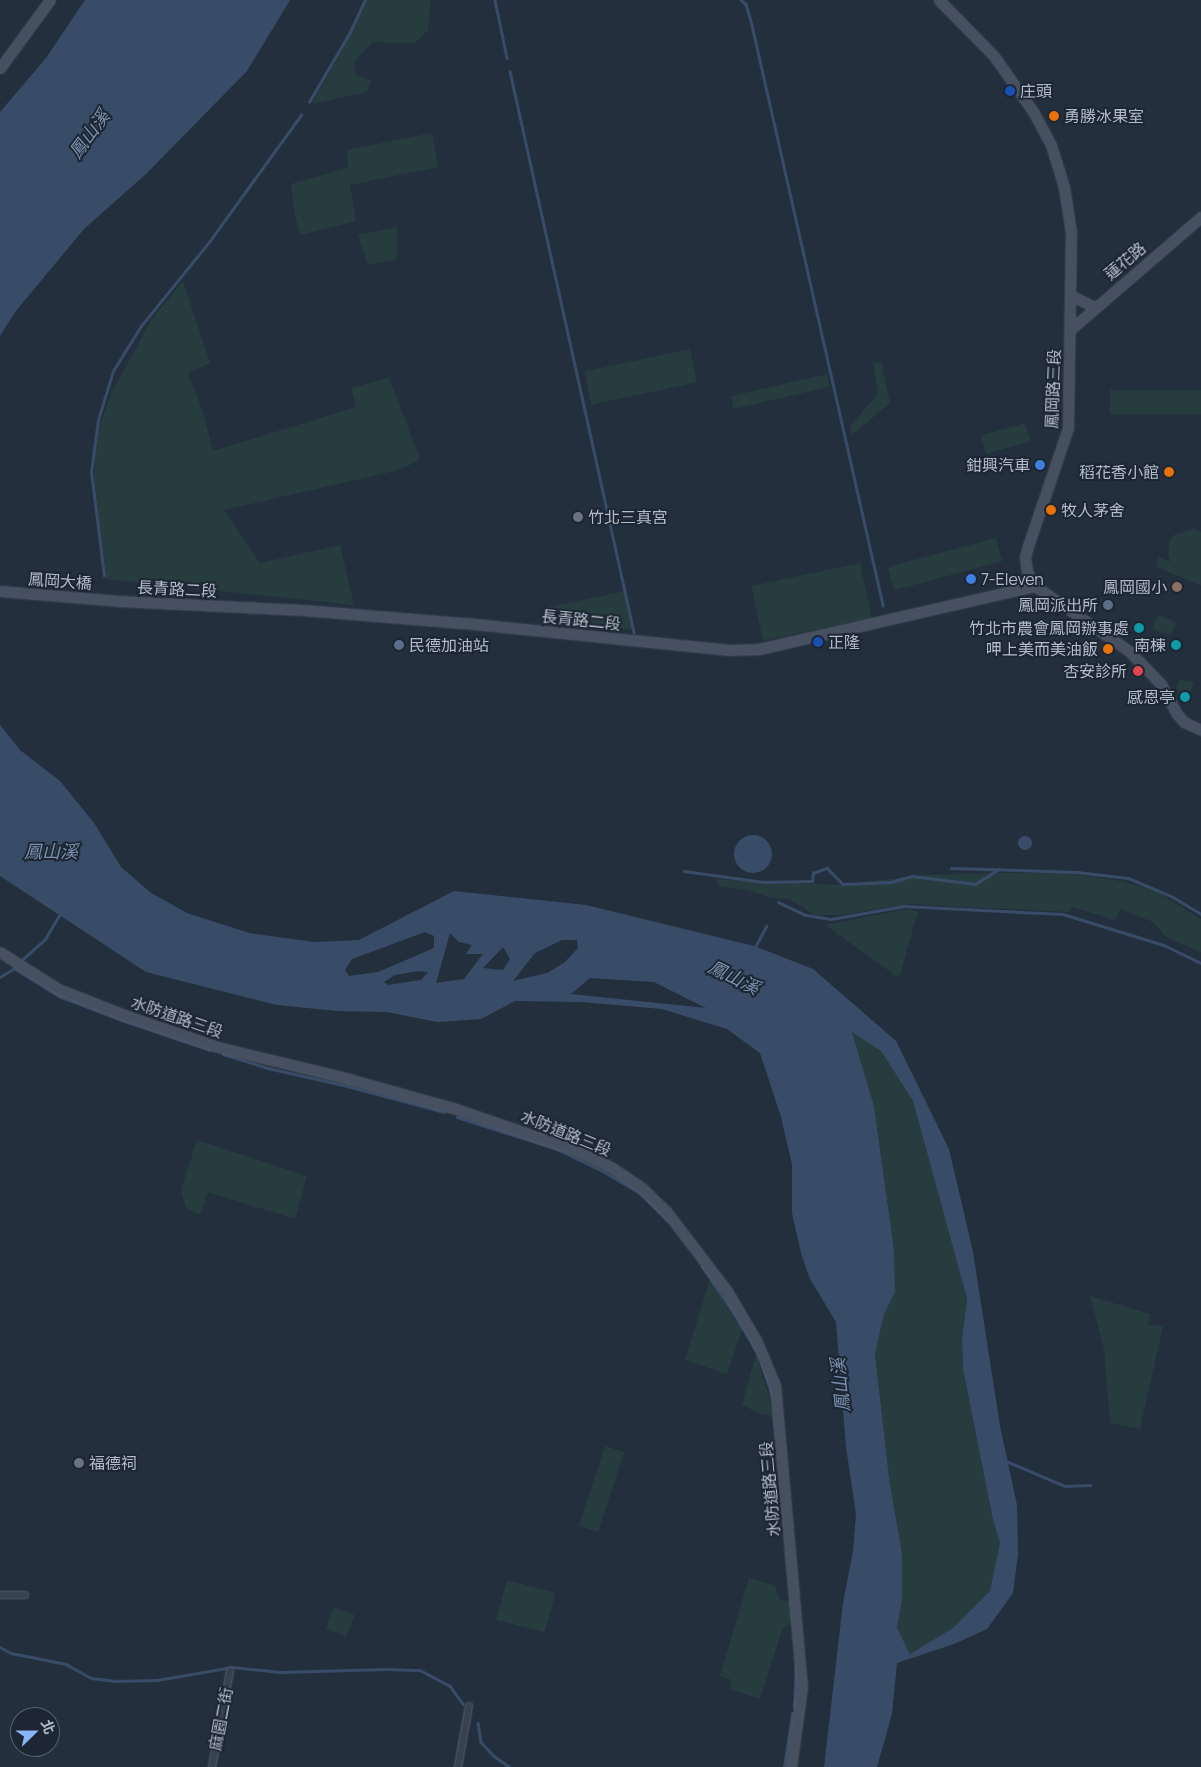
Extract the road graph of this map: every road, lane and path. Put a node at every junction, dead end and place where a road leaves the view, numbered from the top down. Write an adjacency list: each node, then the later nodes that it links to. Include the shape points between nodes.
1 (50, 0): 3 (street)
2 (940, 0): 5 (street, 鳳岡路三段, via 994,56 1034,113 1051,145 1064,187 1071,232)
3 (0, 68)
4 (1201, 217): 6 (street, 蓮花路)
5 (1070, 294): 6 (street); 7 (street, 鳳岡路三段)
6 (1095, 307): 7 (street, 蓮花路)
7 (1070, 330): 8 (street, 鳳岡路三段, via 1067,437 1026,557 1027,572)
8 (1034, 586): 10 (street, 長青路二段, via 759,649 730,650 303,610); 11 (street, via 1129,651 1161,684 1184,722)
9 (0, 592): 10 (street, 鳳岡大橋)
10 (118, 601)
11 (1201, 730)
12 (0, 952): 19 (street, 水防道路三段, via 58,989 218,1048 453,1108 573,1149 611,1167 642,1188 666,1211 727,1291 756,1340 775,1385 802,1687)
13 (0, 1595): 14 (street)
14 (25, 1595)
15 (230, 1671): 17 (street, 麻園二街)
16 (469, 1706): 18 (street)
17 (212, 1767)
18 (458, 1767)
19 (790, 1767)

